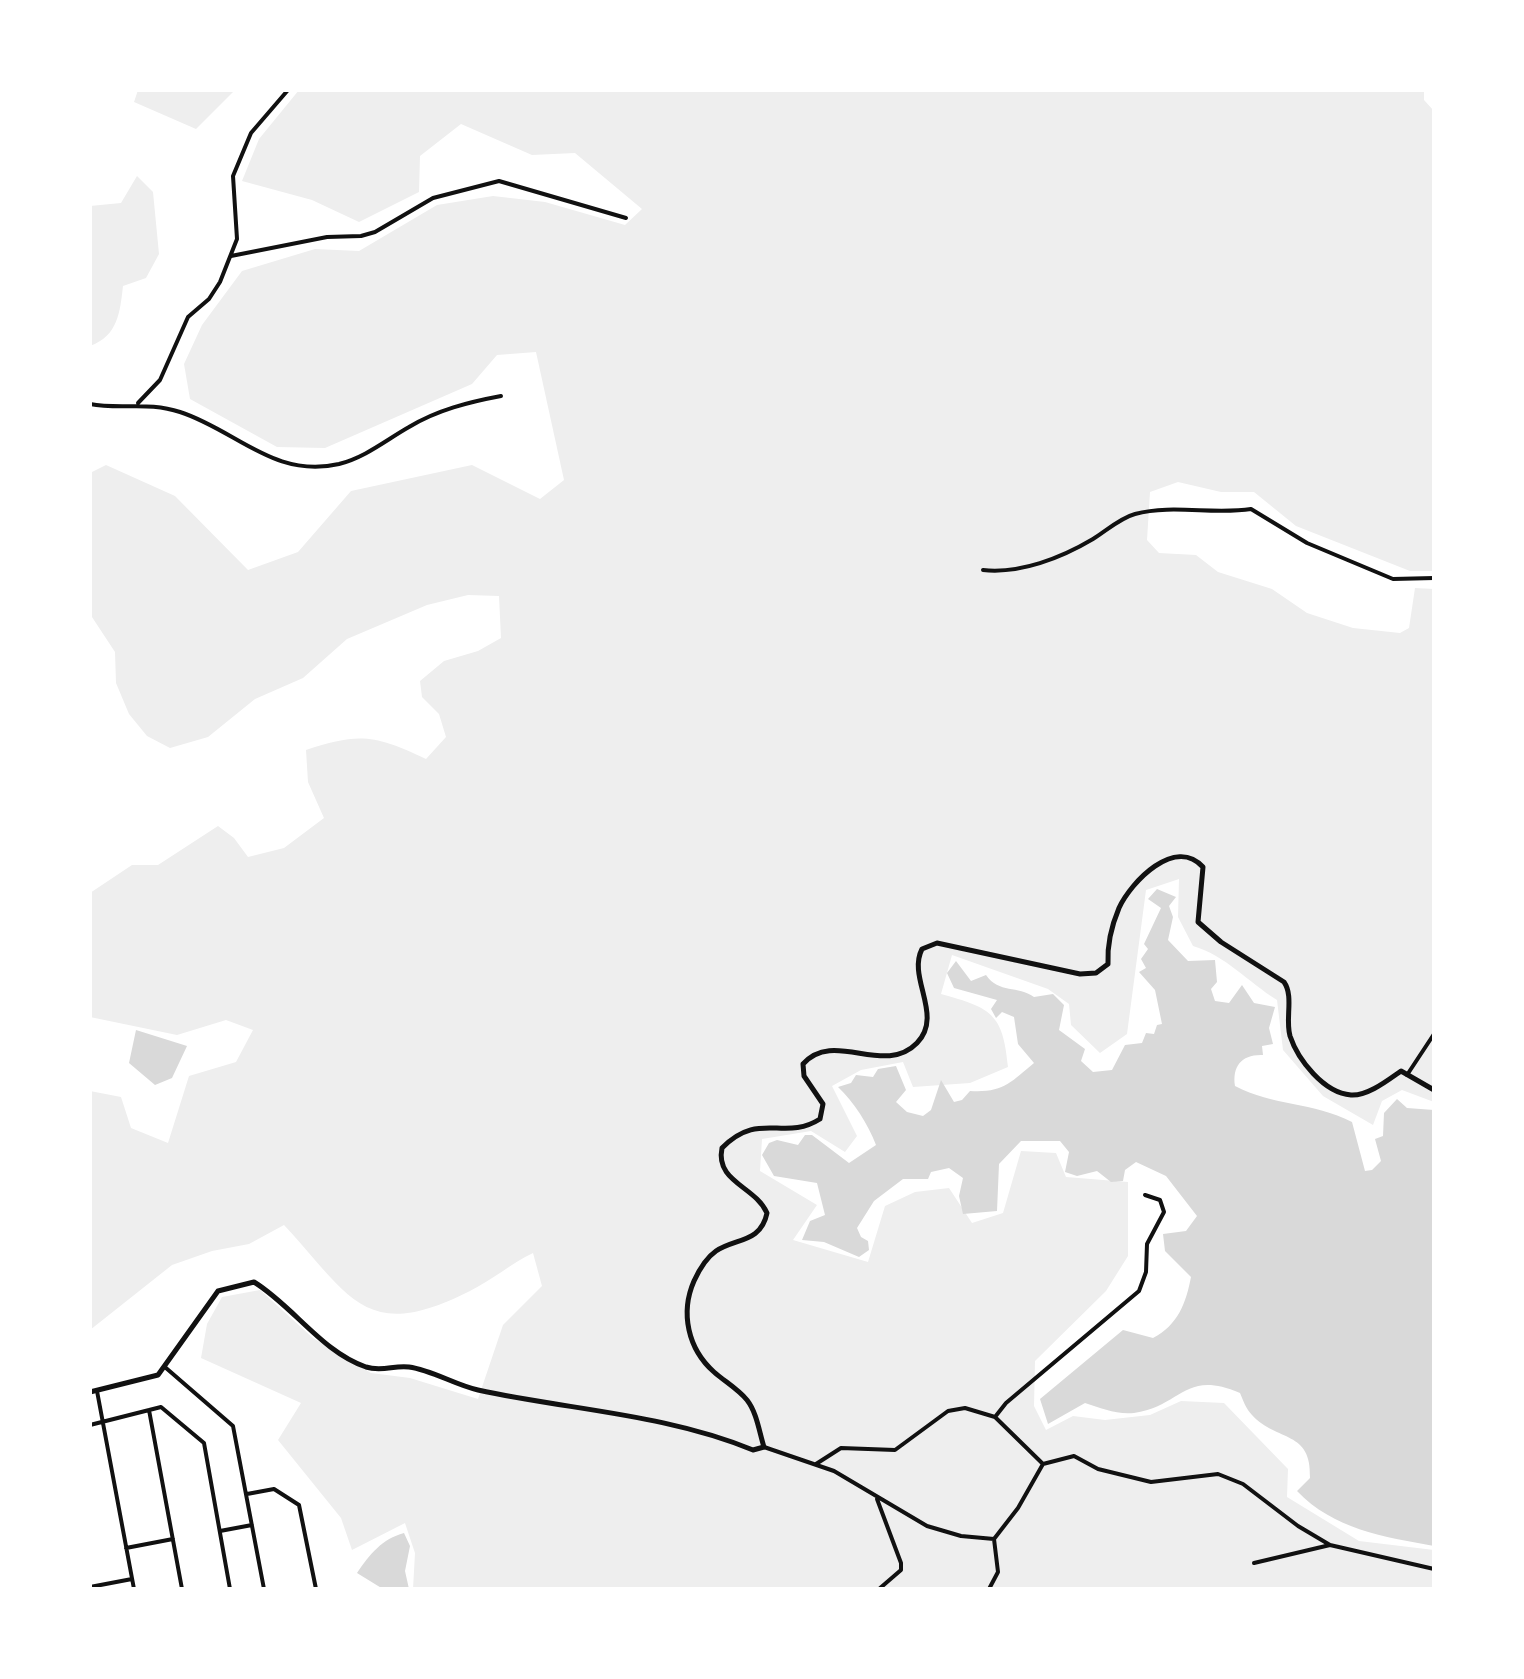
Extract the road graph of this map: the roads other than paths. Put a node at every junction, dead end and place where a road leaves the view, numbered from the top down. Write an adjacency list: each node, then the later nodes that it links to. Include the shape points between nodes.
1 (288, 90): 3 (street, via 251,133 233,176 237,239)
2 (626, 218): 3 (street, via 499,181 433,198 361,236 327,237)
3 (231, 256): 5 (street, via 209,299 188,317 160,380)
4 (501, 396): 5 (street, via 444,410 362,456 336,464 281,463 194,417)
5 (138, 403): 6 (street, via 109,408)
6 (90, 404)
7 (983, 570): 8 (street, via 1032,566 1138,513 1251,509 1307,543 1393,579)
8 (1434, 578)
9 (1434, 1034): 10 (street)
10 (1407, 1075): 11 (street); 19 (street, via 1401,1071 1352,1095 1331,1088 1310,1070 1290,1036 1289,989 1284,982 1198,922 1205,872 1191,858 1166,860 1138,879 1109,934 1108,964 1096,973 937,943 922,949 916,961 928,1016 918,1043 884,1057 828,1049 812,1054 803,1064 804,1076 823,1104 820,1119 794,1129 747,1128 722,1148 723,1170 767,1213 759,1232 708,1258 692,1285 688,1330 694,1349 710,1369 746,1399)
11 (1434, 1090)
12 (1145, 1195): 16 (street, via 1160,1200 1164,1212 1147,1244 1139,1291)
13 (166, 1368): 14 (street, via 158,1375); 19 (street, via 218,1291 254,1282 364,1366 408,1367 477,1390 659,1421 753,1450); 22 (street, via 233,1426)
14 (94, 1392): 17 (street)
15 (149, 1410): 17 (street); 25 (street, via 161,1407 204,1443); 26 (street)
16 (995, 1417): 20 (street); 21 (street, via 965,1408 948,1411 895,1450 841,1448)
17 (103, 1421): 18 (street); 29 (street)
18 (90, 1425)
19 (764, 1447): 21 (street)
20 (1043, 1464): 27 (street); 28 (street, via 1074,1456 1098,1469 1151,1482 1218,1474 1243,1484)
21 (814, 1465): 23 (street, via 834,1471)
22 (247, 1494): 24 (street); 38 (street, via 274,1489 299,1505)
23 (877, 1499): 27 (street, via 927,1526); 39 (street, via 901,1563 901,1570)
24 (252, 1525): 25 (street); 37 (street)
25 (220, 1531): 36 (street)
26 (173, 1539): 29 (street); 35 (street)
27 (994, 1539): 40 (street, via 998,1572)
28 (1330, 1545): 30 (street); 31 (street)
29 (126, 1548): 32 (street)
30 (1254, 1563)
31 (1434, 1569)
32 (132, 1579): 33 (street); 34 (street)
33 (90, 1587)
34 (134, 1589)
35 (182, 1589)
36 (230, 1589)
37 (264, 1589)
38 (316, 1589)
39 (879, 1589)
40 (989, 1589)

